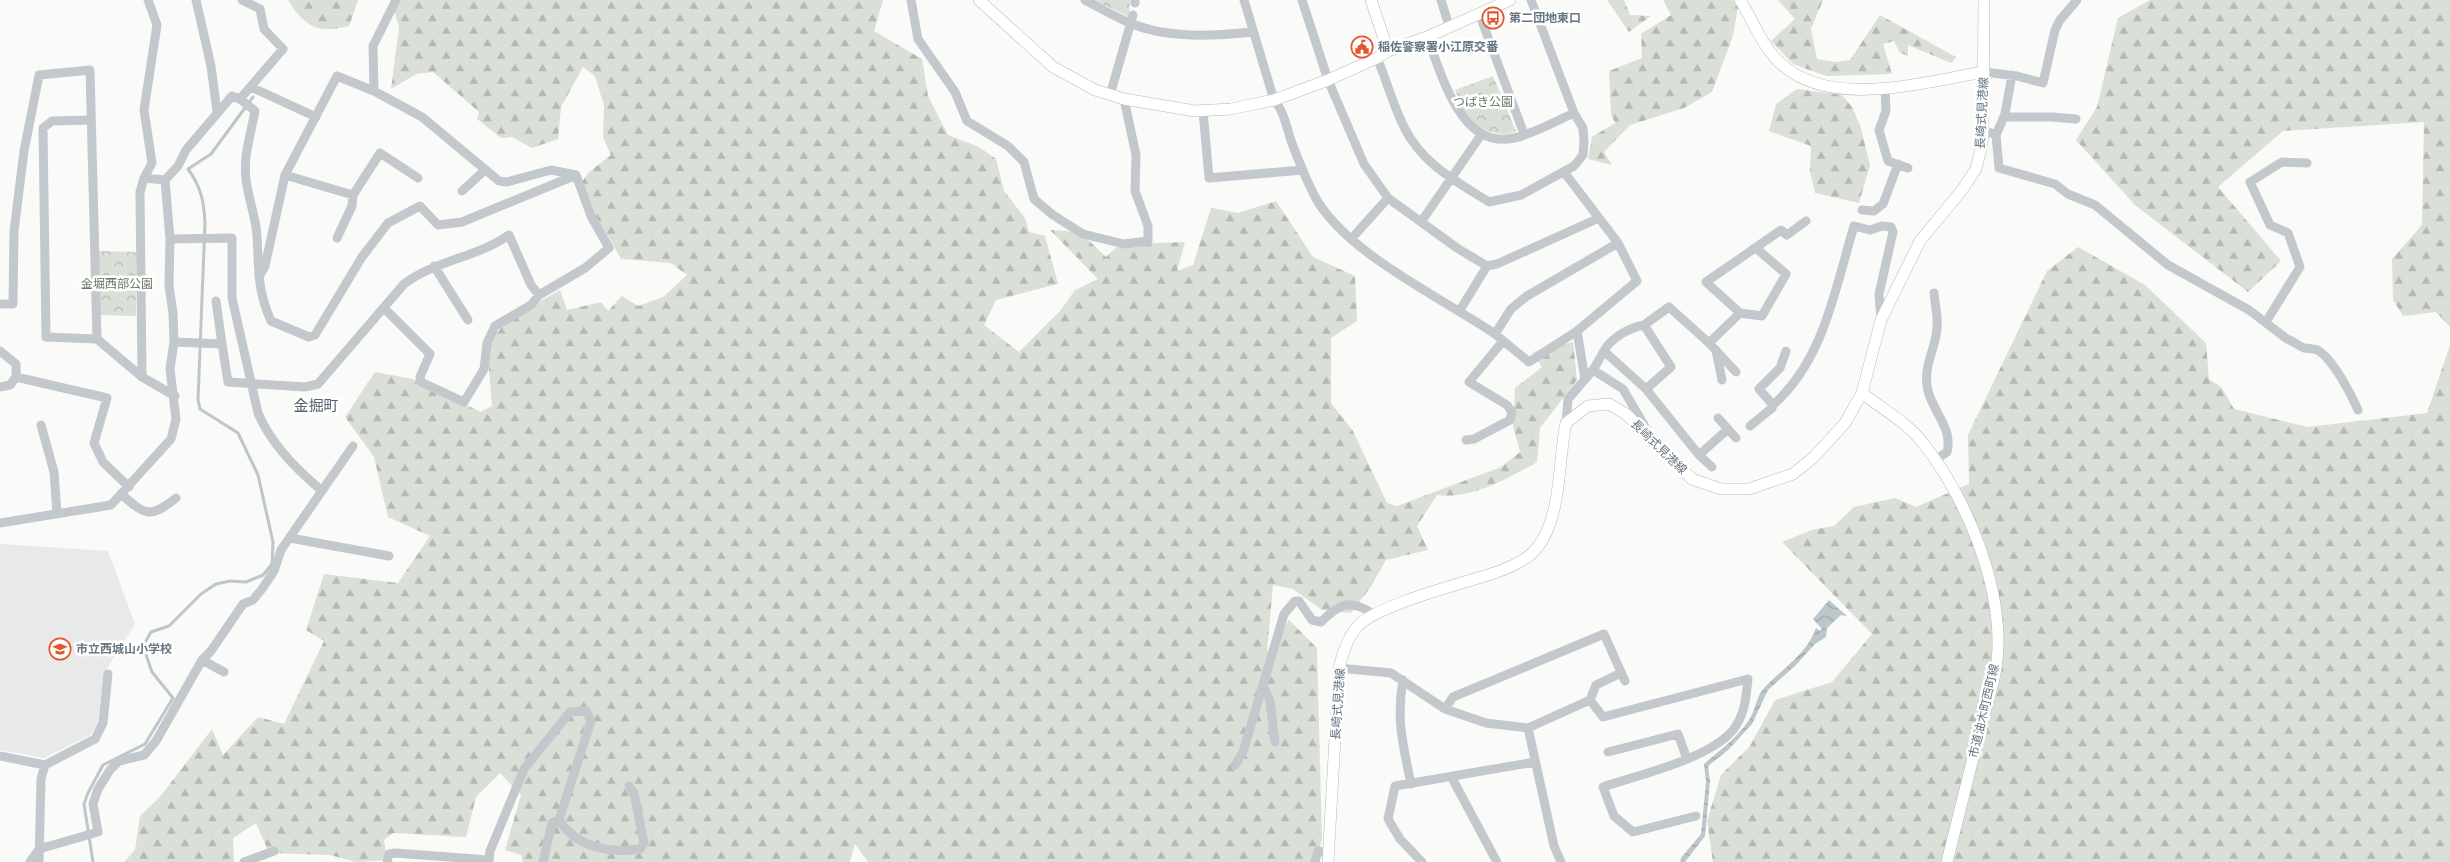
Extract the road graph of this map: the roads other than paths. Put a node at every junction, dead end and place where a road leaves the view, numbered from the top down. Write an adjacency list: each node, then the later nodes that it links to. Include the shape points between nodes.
1 (148, 0): 53 (street, via 156,25 144,110 152,164)
2 (196, 0): 35 (street)
3 (242, 0): 27 (street, via 260,8 264,29 283,49)
4 (396, 0): 29 (street, via 373,46)
5 (911, 0): 32 (street, via 918,39 955,92 967,121 1008,146 1024,162 1034,199 1053,216 1083,234 1134,244 1148,241 1148,226 1135,191 1136,155)
6 (979, 0): 30 (street, via 1053,66)
7 (1085, 0): 18 (street)
8 (1244, 0): 20 (street)
9 (1302, 0): 26 (street)
10 (1371, 0): 22 (street)
11 (1441, 0): 19 (street)
12 (1510, 0): 17 (street)
13 (1531, 0): 36 (street)
14 (1740, 0): 28 (street, via 1767,48 1795,75 1812,83 1845,89)
15 (1984, 0): 24 (street, 長崎式見港線)
16 (2077, 0): 25 (street, via 2055,30 2043,83)
17 (1479, 13): 19 (street); 42 (street)
18 (1132, 19): 20 (street, via 1160,31 1212,36); 30 (street)
19 (1449, 26): 21 (street)
20 (1253, 32): 33 (street)
21 (1427, 37): 22 (street); 43 (street, via 1458,111)
22 (1388, 51): 23 (street)
23 (1377, 58): 26 (street); 55 (street, via 1404,127 1416,147)
24 (1984, 72): 25 (street); 28 (street); 41 (street, 長崎式見港線)
25 (2012, 75): 38 (street)
26 (1328, 80): 33 (street); 59 (street, via 1364,164)
27 (251, 86): 31 (street); 37 (street)
28 (1885, 88): 46 (street, via 1886,111 1879,130 1888,161)
29 (374, 91): 37 (street, via 337,76); 48 (street, via 422,117)
30 (1110, 95): 32 (street)
31 (240, 99): 35 (street, via 232,96); 71 (street, via 254,111 245,165 257,234)
32 (1124, 99): 34 (street)
33 (1274, 100): 34 (street); 49 (street, via 1280,106)
34 (1203, 111): 49 (street, via 1209,178)
35 (217, 112): 56 (street)
36 (1574, 113): 42 (street); 50 (street, via 1583,128 1583,154 1574,166)
37 (316, 117): 51 (street)
38 (2004, 117): 39 (street); 44 (street)
39 (2076, 119)
40 (91, 120): 75 (street, via 90,70 39,75 24,151 14,231 13,304); 85 (street); 85 (street, via 52,121 43,128 46,337)
41 (1983, 130): 44 (street); 80 (street, 長崎式見港線, via 1976,169 1920,241)
42 (1524, 134): 43 (street, via 1503,140)
43 (1481, 135): 55 (street)
44 (1996, 135): 81 (street, via 1998,168 2055,184 2068,194 2095,205 2168,265)
45 (2307, 163): 81 (street, via 2282,162 2250,182 2270,225 2288,233 2300,268)
46 (1898, 164): 47 (street); 60 (street, via 1883,204 1874,211)
47 (1908, 168)
48 (485, 170): 52 (street, via 499,181 507,182 551,170); 57 (street)
49 (1303, 170): 65 (street, via 1319,202)
50 (1564, 172): 55 (street, via 1521,195 1489,202); 61 (street)
51 (285, 175): 58 (street); 71 (street, via 264,266)
52 (576, 175): 71 (street, via 462,222 438,225 420,206 388,223 310,336 271,321 262,302); 73 (street, via 591,216 609,248 585,268)
53 (144, 178): 56 (street); 96 (street, via 140,192)
54 (418, 178): 58 (street, via 380,153)
55 (1451, 179): 63 (street)
56 (165, 180): 66 (street)
57 (462, 191)
58 (353, 195): 64 (street, via 352,206)
59 (1388, 198): 63 (street); 65 (street)
60 (1862, 210)
61 (1600, 218): 67 (street); 70 (street)
62 (1806, 221): 68 (street, via 1787,235 1781,230)
63 (1421, 222): 70 (street)
64 (337, 238)
65 (1352, 238): 77 (street, via 1410,281)
66 (170, 239): 87 (street, via 169,286 174,313); 99 (street, via 232,238 232,298)
67 (1618, 242): 83 (street, via 1637,281); 84 (street, via 1527,296 1511,309)
68 (1756, 248): 78 (street, via 1706,282); 78 (street, via 1786,274 1762,316)
69 (434, 266): 73 (street, via 494,246 509,235 531,285); 76 (street, via 404,284); 79 (street)
70 (1487, 266): 77 (street)
71 (257, 279)
72 (1934, 293): 116 (street, via 1938,327 1927,361 1928,391 1949,443 1947,452)
73 (539, 295): 76 (street, via 531,305 495,326 487,343 484,368 464,402 421,382 430,354)
74 (216, 301): 88 (street)
75 (0, 304)
76 (384, 308): 99 (street, via 318,384 305,388)
77 (1460, 310): 84 (street)
78 (1740, 313): 89 (street)
79 (468, 320)
80 (1881, 320): 102 (street, 長崎式見港線); 104 (street, via 1879,294 1893,232 1891,227 1870,230 1854,226 1821,337 1797,379)
81 (2266, 322): 105 (street, via 2287,339 2318,350)
82 (1644, 325): 89 (street, via 1668,307); 91 (street, via 1610,342); 101 (street, via 1671,367)
83 (1577, 331): 86 (street, via 1529,362); 97 (street)
84 (1495, 334): 86 (street)
85 (97, 339): 96 (street)
86 (1503, 341): 113 (street, via 1469,382 1507,405 1512,412 1510,420)
87 (174, 342): 88 (street); 103 (street, via 170,369)
88 (222, 344): 99 (street, via 228,382)
89 (1712, 346): 94 (street); 98 (street)
90 (0, 351): 95 (street, via 16,364)
91 (1604, 351): 93 (street); 101 (street)
92 (1786, 351): 104 (street, via 1780,368 1760,389)
93 (1592, 370): 97 (street); 111 (street, via 1623,389)
94 (1736, 372)
95 (16, 377): 100 (street, via 10,385); 118 (street, via 107,398 94,443 103,462)
96 (142, 377): 103 (street)
97 (1585, 379): 107 (street, via 1568,399)
98 (1722, 380)
99 (250, 382): 119 (street, via 262,423 300,472)
100 (0, 387)
101 (1646, 389): 115 (street)
102 (1862, 393): 111 (street, 長崎式見港線, via 1845,423 1794,474 1749,489 1721,489 1692,479); 116 (street, 市道油木町西町線, via 1923,442)
103 (175, 396): 118 (street, via 176,419 171,439)
104 (1772, 405): 109 (street)
105 (2358, 410)
106 (1718, 418): 110 (street)
107 (1566, 423): 111 (street, 長崎式見港線, via 1588,406 1609,404 1626,414); 126 (street, 長崎式見港線, via 1552,524 1537,549 1498,572 1393,606)
108 (41, 425): 122 (street, via 54,472)
109 (1750, 426)
110 (1728, 429): 112 (street); 115 (street)
111 (1652, 438)
112 (1736, 438)
113 (1466, 440)
114 (353, 446): 119 (street)
115 (1699, 455): 117 (street)
116 (1934, 460): 161 (street, 市道油木町西町線, via 1964,509 1980,548 1995,609 1998,646 1993,681)
117 (1712, 467)
118 (129, 487): 120 (street)
119 (321, 490): 124 (street)
120 (121, 494): 121 (street, via 142,512 149,513 160,511); 122 (street, via 111,504)
121 (176, 498)
122 (57, 514): 123 (street)
123 (0, 523)
124 (290, 538): 125 (street); 127 (street, via 262,588 253,600 243,604)
125 (389, 556)
126 (1375, 615): 128 (street, 長崎式見港線, via 1358,625 1346,644); 132 (street, via 1361,606 1349,604 1334,609 1321,622 1312,620 1295,601 1284,614)
127 (202, 660): 129 (street); 148 (street, via 156,741 144,755 119,761 98,788 93,804 98,832)
128 (1339, 668): 131 (street, via 1391,673); 150 (street, 長崎式見港線)
129 (224, 672)
130 (108, 674): 142 (street, via 103,723 95,739)
131 (1403, 680): 134 (street); 144 (street, via 1398,706)
132 (1263, 685): 136 (street, via 1270,701); 141 (street, via 1243,752)
133 (1590, 700): 134 (street, via 1596,685 1623,677 1604,634 1453,697); 135 (street); 139 (street, via 1603,717 1748,679 1745,709 1733,731 1710,748)
134 (1445, 709): 135 (street, via 1486,723)
135 (1528, 728): 140 (street)
136 (1275, 742)
137 (1608, 752): 139 (street, via 1678,734)
138 (0, 756): 142 (street)
139 (1687, 759): 146 (street, via 1603,787 1614,816 1632,832)
140 (1534, 762): 143 (street); 160 (street, via 1554,846)
141 (1235, 764)
142 (45, 765): 148 (street, via 41,779)
143 (1452, 778): 144 (street); 159 (street)
144 (1411, 784): 158 (street, via 1396,786 1388,819 1400,839)
145 (629, 786): 147 (street, via 634,792 644,843 640,849 625,852 590,846 570,835)
146 (1696, 816)
147 (559, 820): 151 (street, via 591,721 586,711 570,712 524,769 490,851); 156 (street, via 552,823)
148 (39, 849): 152 (street); 153 (street)
149 (274, 851): 154 (street)
150 (1329, 858): 157 (street, via 1318,851)
151 (489, 861): 155 (street, via 395,853 389,854)
152 (30, 862)
153 (39, 862)
154 (244, 862)
155 (387, 862)
156 (543, 862)
157 (1315, 862)
158 (1422, 862)
159 (1497, 862)
160 (1561, 862)
161 (1947, 862)

